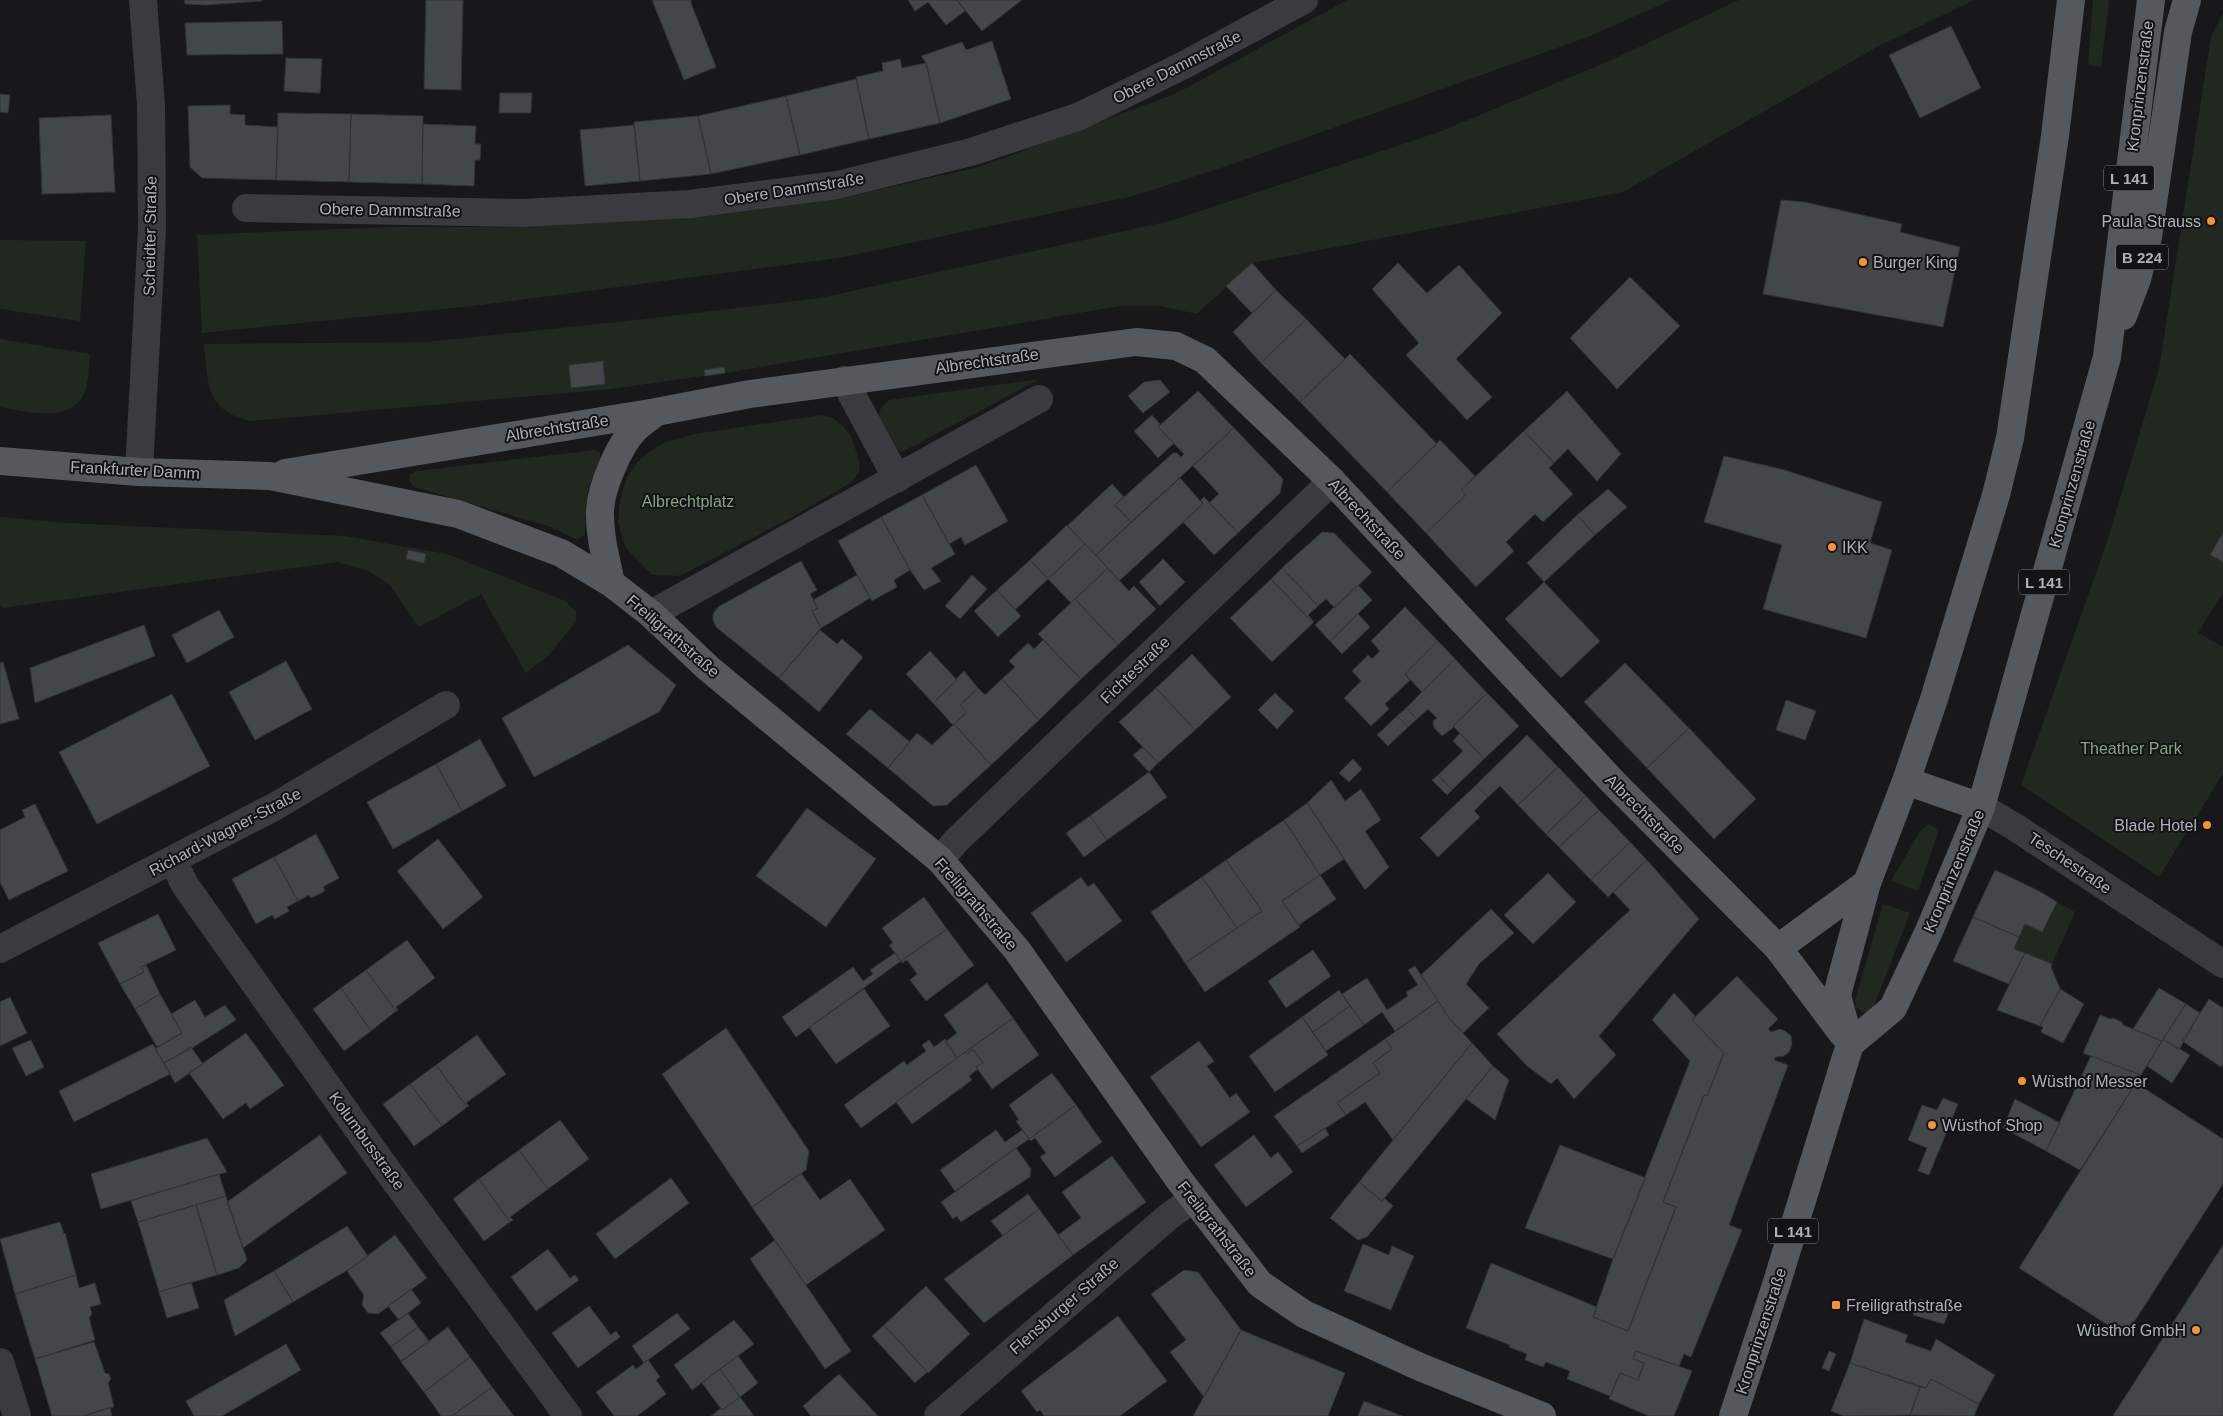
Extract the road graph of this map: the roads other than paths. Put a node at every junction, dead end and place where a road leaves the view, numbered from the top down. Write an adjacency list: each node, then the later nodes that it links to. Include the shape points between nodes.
1 (143, 0): 12 (street, Scheidter Straße, via 151,106 152,238)
2 (1304, 0): 6 (street, Obere Dammstraße, via 1184,66 1080,116 971,152 838,185 690,204 523,213)
3 (2071, 0): 19 (main road, via 2055,136 2010,438 1994,504)
4 (2151, 0): 7 (main road, Kronprinzenstraße / L 141)
5 (2188, 0): 7 (main road, B 224, via 2178,32 2148,238)
6 (246, 208)
7 (2107, 357): 20 (main road, Kronprinzenstraße / L 141)
8 (844, 380): 10 (main road, Albrechtstraße); 14 (street); 15 (main road, Albrechtstraße, via 1136,342 1176,346 1205,360)
9 (1040, 399): 14 (street)
10 (656, 412): 13 (main road, Albrechtstraße); 16 (main road, via 634,430 620,451 603,492 600,524)
11 (0, 461): 12 (main road, Frankfurter Damm)
12 (139, 472): 13 (main road, Frankfurter Damm)
13 (270, 476): 16 (main road, Freiligrathstraße, via 458,514 561,553)
14 (897, 479): 17 (street)
15 (1332, 481): 21 (street, Fichtestraße, via 956,841); 24 (main road, Albrechtstraße, via 1613,782)
16 (611, 583): 17 (main road, Freiligrathstraße)
17 (651, 614): 21 (main road, Freiligrathstraße, via 708,668)
18 (446, 705): 22 (street, Richard-Wagner-Straße, via 274,807)
19 (1906, 782): 20 (main road, Teschestraße); 23 (main road)
20 (1981, 807): 26 (street, Teschestraße); 27 (main road, Kronprinzenstraße / L 141, via 1893,1008)
21 (940, 860): 28 (main road, Freiligrathstraße, via 1017,950)
22 (173, 861): 25 (street, Richard-Wagner-Straße); 31 (street, Kolumbusstraße, via 185,885 382,1162)
23 (1867, 883): 24 (main road); 27 (main road, via 1837,995)
24 (1778, 948): 27 (main road, Albrechtstraße)
25 (0, 949)
26 (2223, 964)
27 (1850, 1044): 34 (main road, Kronprinzenstraße / L 141)
28 (1193, 1199): 32 (street, Flensburger Straße); 33 (main road, Freiligrathstraße, via 1260,1284 1304,1314 1420,1367)
29 (0, 1362): 30 (street)
30 (17, 1416)
31 (568, 1416)
32 (938, 1416)
33 (1542, 1416)
34 (1733, 1416)

